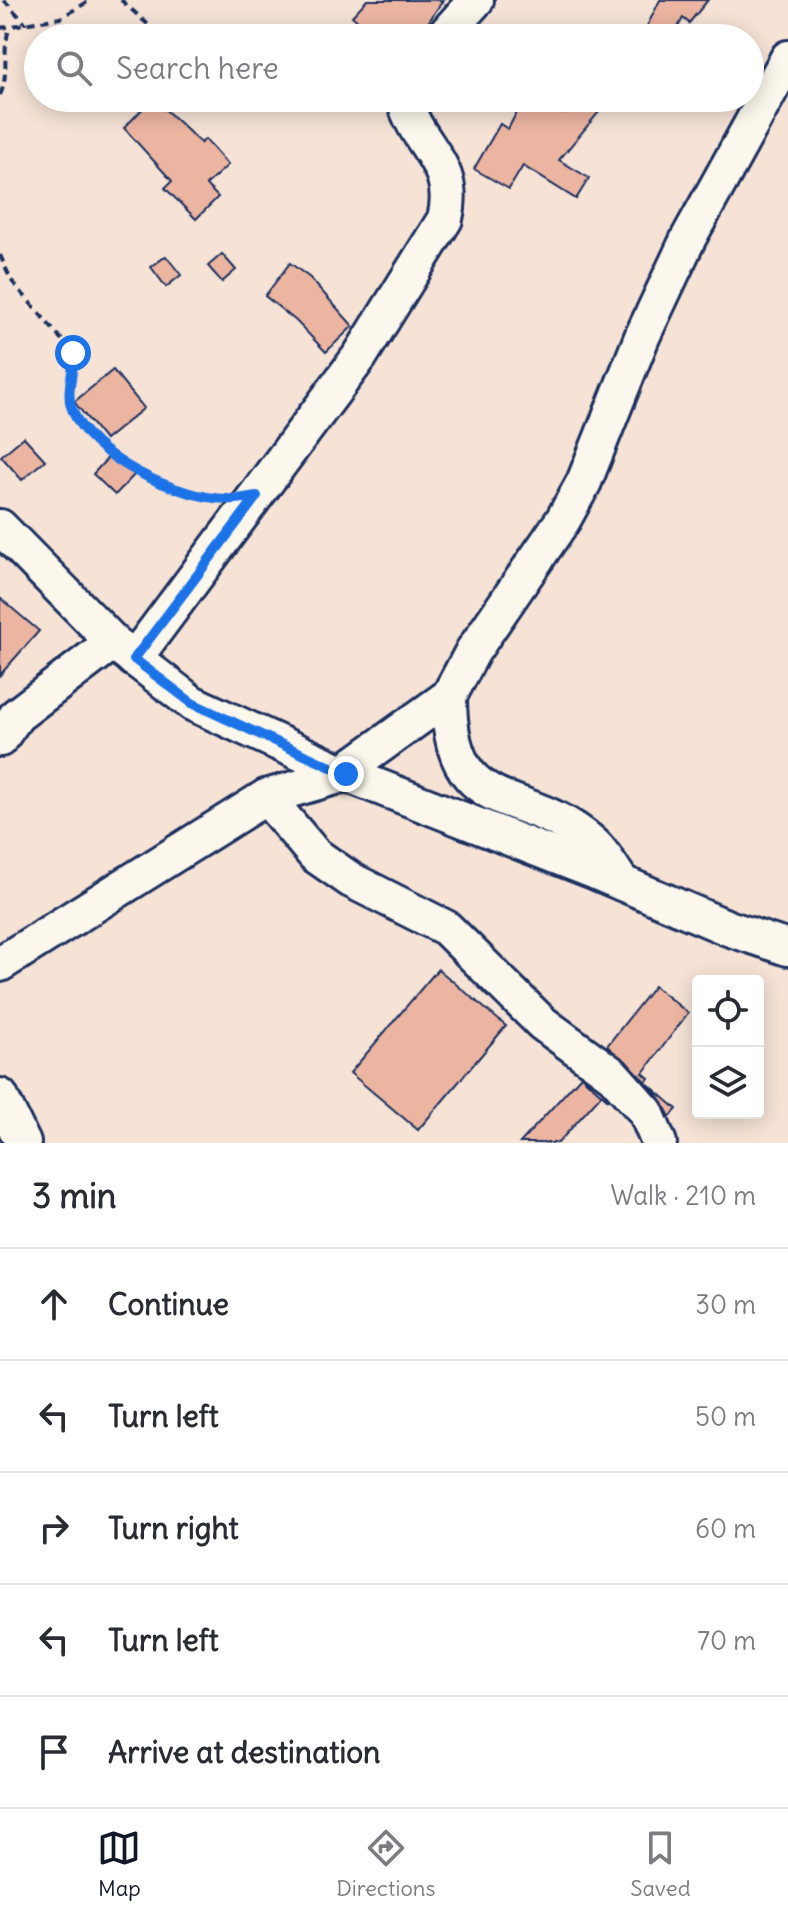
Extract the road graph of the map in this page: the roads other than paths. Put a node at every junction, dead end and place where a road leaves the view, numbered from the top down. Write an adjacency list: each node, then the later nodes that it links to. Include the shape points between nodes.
1 (476, 0): 2 (street)
2 (455, 24)
3 (788, 58): 4 (street)
4 (764, 101)
5 (408, 112): 8 (street, via 448,180 451,197 445,219 360,356 257,496)
6 (758, 112): 9 (street, via 689,237 584,482)
7 (0, 527): 8 (street)
8 (124, 651): 10 (street, via 17,715); 11 (street, via 192,703)
9 (449, 696): 11 (street); 13 (street, via 456,755 472,781 593,843)
10 (0, 739)
11 (344, 774): 12 (street); 13 (street)
12 (266, 797): 15 (street); 18 (street, via 315,855 351,880 446,928 542,1023 613,1075 646,1112)
13 (622, 883): 14 (street)
14 (788, 948)
15 (0, 964)
16 (0, 1096): 17 (street)
17 (23, 1143)
18 (659, 1143)

